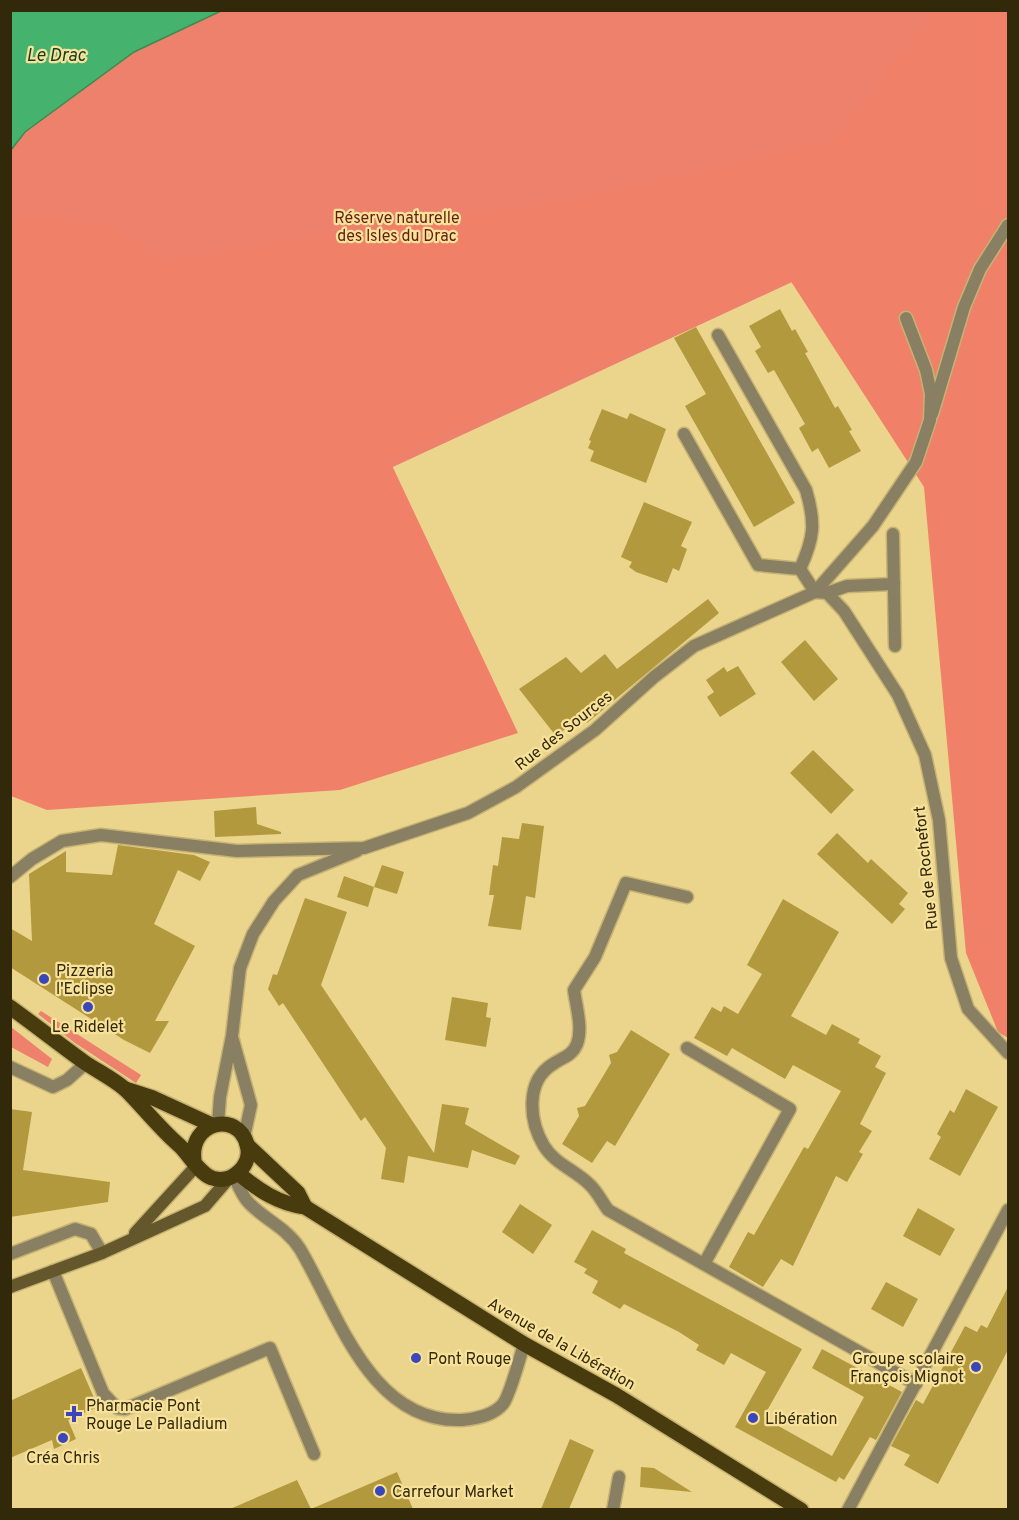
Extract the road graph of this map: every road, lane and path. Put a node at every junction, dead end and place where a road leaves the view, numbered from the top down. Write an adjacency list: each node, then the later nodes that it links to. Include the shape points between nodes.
1 (1008, 225): 4 (street, via 980,269 964,307)
2 (906, 318): 4 (street, Rue des Sources, via 926,370 931,394)
3 (718, 335): 7 (street, via 806,490 812,508 813,541)
4 (930, 420): 9 (street, Rue des Sources, via 916,462 873,526)
5 (684, 434): 7 (street, via 758,565)
6 (893, 534): 8 (street)
7 (800, 569): 9 (street, Rue de Rochefort)
8 (894, 584): 9 (street, via 847,586); 10 (street)
9 (821, 592): 11 (street, Rue des Sources, via 694,646 595,730 516,787 468,813); 17 (street, Rue de Rochefort, via 844,611 898,695 925,755 939,820 951,958 968,1010)
10 (895, 646)
11 (364, 848): 12 (street, Rue des Sources, via 237,851 101,835 62,841); 15 (street, via 298,875 274,901 253,934 240,968)
12 (10, 877)
13 (687, 897): 31 (street, via 626,883 595,957 574,990 578,1041 573,1053 540,1076 533,1089 532,1110 545,1147 558,1163 589,1184 608,1210)
14 (10, 1007): 18 (main road, Avenue de la Libération)
15 (232, 1036): 21 (street); 22 (street, via 250,1105)
16 (687, 1048): 31 (street, via 790,1109)
17 (1008, 1053)
18 (86, 1063): 19 (street, via 53,1087); 20 (main road, Avenue de la Libération)
19 (10, 1067)
20 (125, 1089): 21 (main road, Avenue de la Libération); 23 (main road, Avenue de la Libération)
21 (215, 1125): 22 (main road, Avenue de la Libération, via 230,1126); 23 (main road, via 205,1129 194,1143)
22 (246, 1141): 24 (main road, via 248,1155); 25 (main road, Avenue de la Libération, via 298,1193)
23 (195, 1162): 24 (main road, Avenue de la Libération, via 213,1178); 28 (main road)
24 (234, 1175): 25 (main road, Avenue de la Libération, via 290,1205); 28 (main road, via 205,1206); 34 (street, via 249,1204 280,1225 298,1246 379,1385 409,1408 442,1420 479,1419 503,1404)
25 (306, 1207): 34 (main road, Avenue de la Libération)
26 (1008, 1210): 27 (street)
27 (1004, 1227): 35 (street)
28 (130, 1238): 29 (main road)
29 (102, 1253): 30 (street, via 91,1234 75,1229); 32 (main road)
30 (10, 1254)
31 (704, 1264): 35 (street)
32 (53, 1271): 33 (main road); 36 (street, via 103,1393 117,1408 125,1409 270,1348)
33 (10, 1287)
34 (524, 1344): 39 (main road, Avenue de la Libération, via 616,1395)
35 (916, 1384): 40 (street)
36 (314, 1454)
37 (619, 1477): 38 (street)
38 (612, 1509)
39 (801, 1509)
40 (848, 1509)

